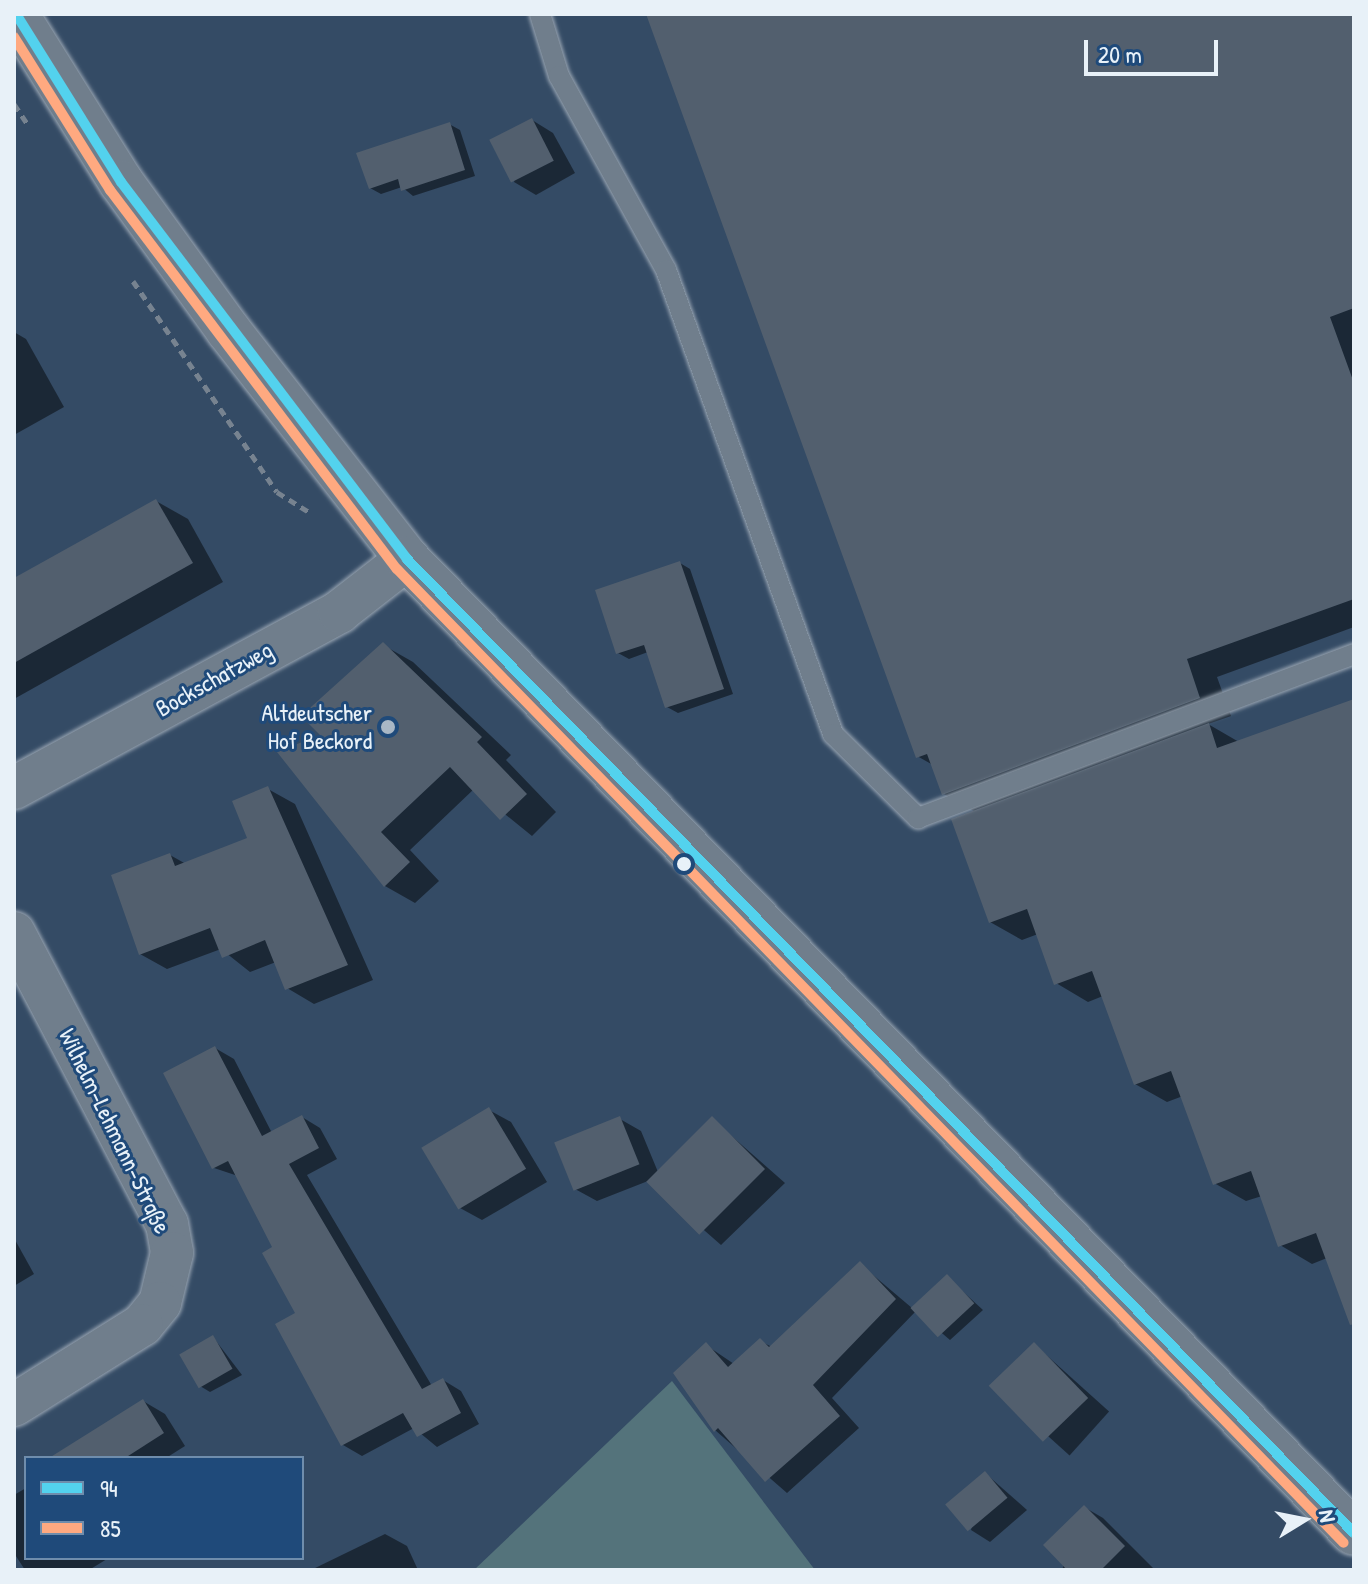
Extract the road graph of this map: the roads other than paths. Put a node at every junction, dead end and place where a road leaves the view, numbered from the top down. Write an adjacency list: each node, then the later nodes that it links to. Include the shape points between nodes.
1 (16, 14): 3 (main road, via 184,268)
2 (540, 14): 4 (lane, via 559,76 666,270 833,734 918,818)
3 (407, 559): 5 (street, Bockschatzweg, via 339,612); 8 (main road)
4 (1354, 654)
5 (14, 788)
6 (14, 933): 7 (street, Wilhelm-Lehmann-Straße, via 167,1224 172,1253 160,1303 142,1325)
7 (14, 1405)
8 (1354, 1533)

